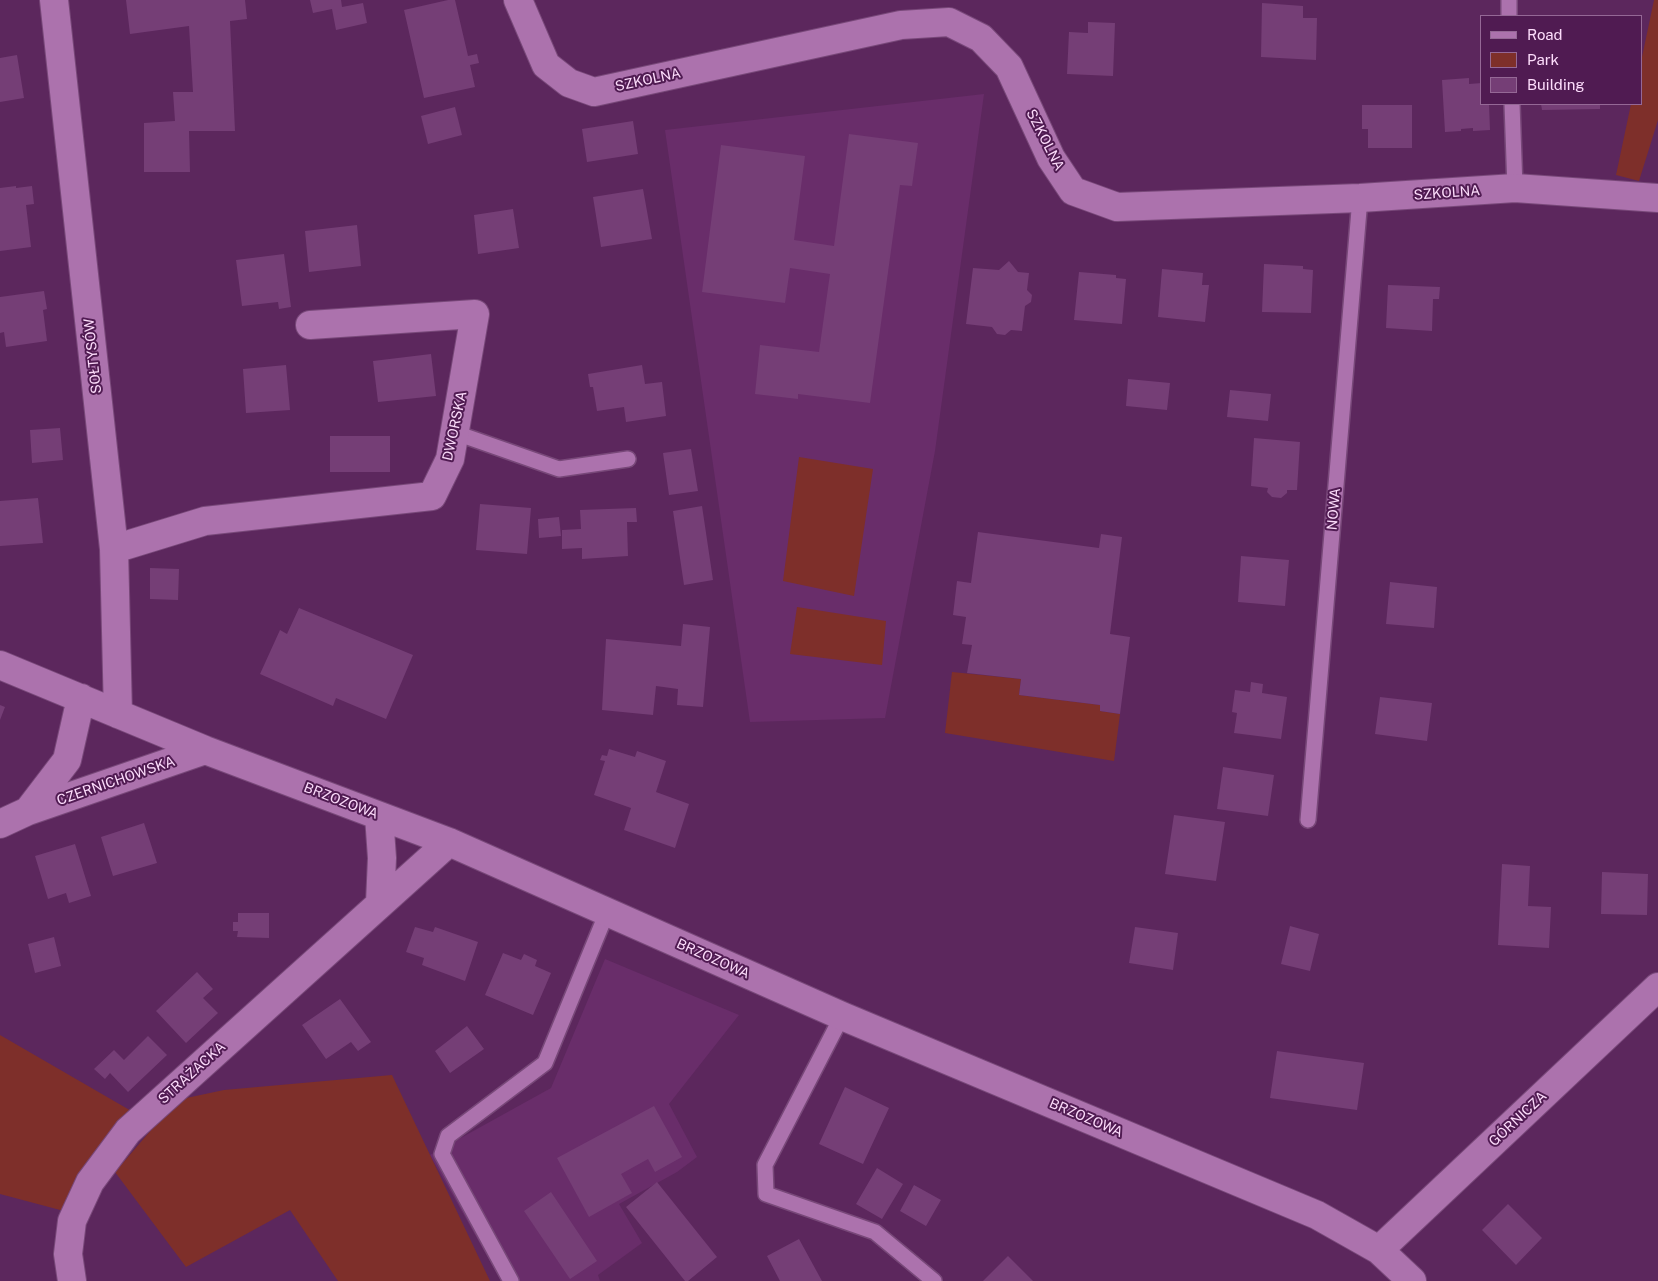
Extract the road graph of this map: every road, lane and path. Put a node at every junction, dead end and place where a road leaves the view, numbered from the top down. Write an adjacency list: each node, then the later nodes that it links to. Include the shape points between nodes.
1 (54, 0): 12 (street, SOŁTYSÓW)
2 (518, 0): 7 (street, SZKOLNA, via 546,64 569,83 594,92 901,25 949,22 981,38 1009,67 1051,158 1073,191 1117,207)
3 (1509, 0): 4 (lane)
4 (1509, 15)
5 (1512, 105): 6 (lane)
6 (1515, 188): 7 (street, SZKOLNA); 8 (street, SZKOLNA)
7 (1360, 198): 19 (lane, NOWA)
8 (1658, 198)
9 (310, 325): 10 (street, DWORSKA, via 475,314)
10 (456, 433): 11 (lane, via 559,469); 12 (street, DWORSKA, via 450,459 432,496 205,521)
11 (628, 460)
12 (114, 549): 15 (street, SOŁTYSÓW)
13 (0, 665): 14 (street, BRZOZOWA)
14 (82, 698): 15 (street, BRZOZOWA); 17 (street, CZERNICHOWSKA, via 66,760)
15 (118, 714): 16 (street, BRZOZOWA)
16 (205, 750): 17 (street, CZERNICHOWSKA); 18 (street, BRZOZOWA)
17 (28, 811): 20 (street, CZERNICHOWSKA)
18 (379, 816): 21 (street, BRZOZOWA); 22 (street, via 382,858)
19 (1308, 820)
20 (0, 824)
21 (449, 842): 22 (street, STRAŻACKA); 23 (street, BRZOZOWA)
22 (380, 903): 27 (street, STRAŻACKA, via 128,1131 90,1182 72,1221 68,1254)
23 (607, 912): 25 (street, BRZOZOWA); 28 (lane, via 545,1063 448,1136 442,1154)
24 (1658, 987): 26 (street, GÓRNICZA)
25 (842, 1016): 26 (street, BRZOZOWA, via 1318,1215); 29 (lane, via 765,1165 766,1194 875,1232)
26 (1379, 1250): 30 (street, BRZOZOWA)
27 (72, 1281)
28 (511, 1281)
29 (934, 1281)
30 (1412, 1281)

